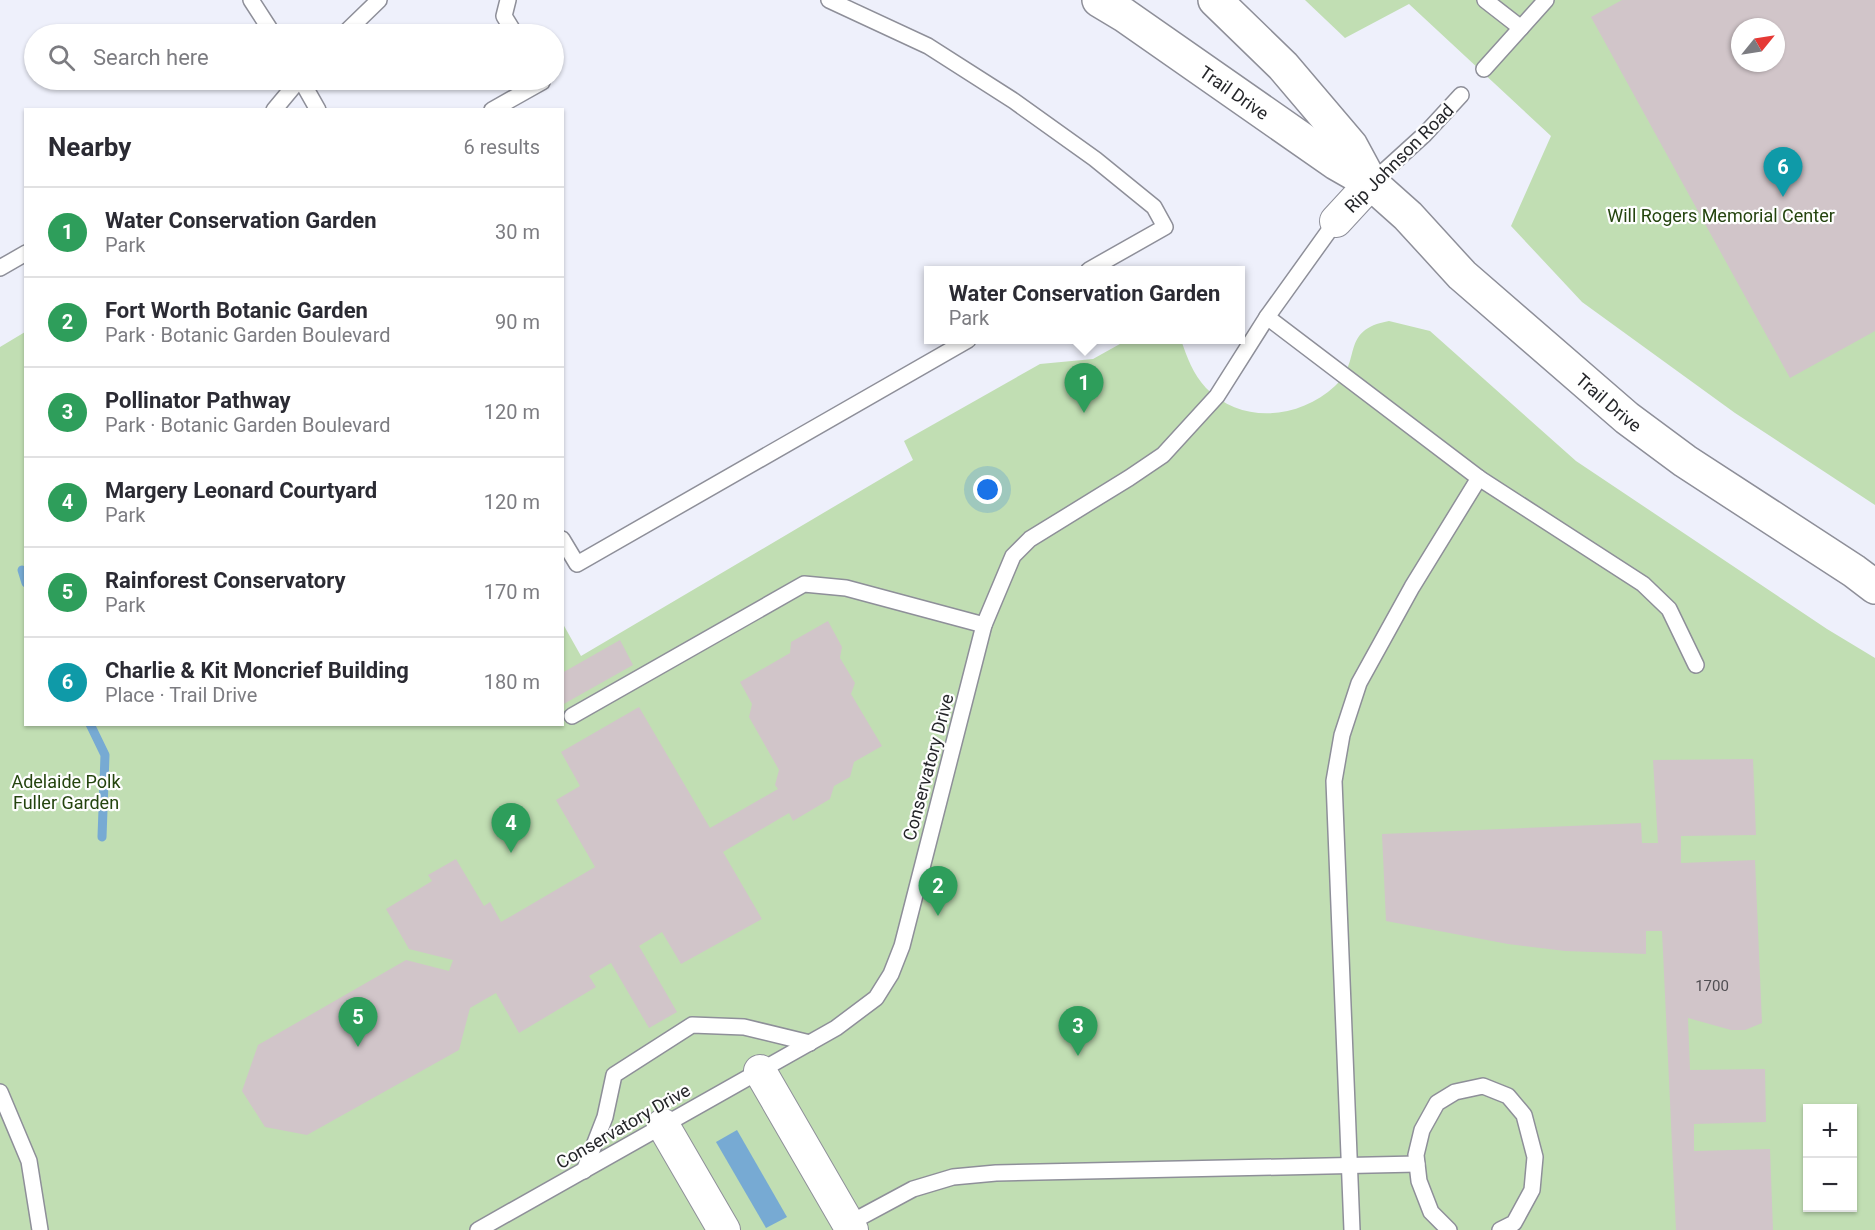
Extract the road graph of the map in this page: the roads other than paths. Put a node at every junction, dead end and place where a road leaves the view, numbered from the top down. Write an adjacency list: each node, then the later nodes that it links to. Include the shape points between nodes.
1 (251, 0): 9 (lane)
2 (379, 0): 10 (lane)
3 (508, 0): 11 (lane, via 504,16)
4 (829, 0): 24 (lane, via 928,46 1014,101 1154,207 1165,227)
5 (1099, 0): 21 (street, Trail Drive)
6 (1215, 0): 21 (street, Trail Drive, via 1284,66 1351,146)
7 (1485, 0): 12 (lane)
8 (1546, 0): 12 (lane)
9 (267, 24)
10 (354, 24)
11 (508, 24)
12 (1521, 28): 13 (lane)
13 (1484, 69)
14 (291, 90): 18 (lane)
15 (306, 90): 19 (lane)
16 (528, 90): 20 (lane)
17 (1461, 95): 21 (lane, Rip Johnson Road)
18 (276, 108)
19 (317, 108)
20 (496, 108)
21 (1371, 183): 22 (street, Rip Johnson Road); 30 (street, Trail Drive, via 1408,216 1462,275 1627,418 1684,461)
22 (1336, 221): 26 (lane, Conservatory Drive)
23 (24, 254): 25 (lane)
24 (1096, 266)
25 (0, 268)
26 (1267, 317): 28 (lane); 31 (lane, Conservatory Drive, via 1216,396 1163,455 1030,539 1012,556)
27 (959, 344): 29 (lane, via 576,564)
28 (1479, 478): 32 (lane, via 1643,584 1669,609); 39 (lane, via 1359,683 1342,735 1334,781)
29 (564, 543)
30 (1875, 587)
31 (984, 625): 33 (lane, via 846,588 804,584); 34 (lane, Conservatory Drive, via 902,946 891,974 876,998)
32 (1696, 665)
33 (572, 716)
34 (810, 1043): 35 (lane, Conservatory Drive); 40 (lane, via 744,1027 692,1025 614,1075 605,1117)
35 (760, 1071): 37 (lane, Conservatory Drive); 41 (street)
36 (0, 1092): 42 (lane, via 29,1161)
37 (663, 1125): 40 (lane, Conservatory Drive); 44 (street)
38 (1417, 1164): 39 (lane); 46 (lane, via 1431,1212); 47 (lane, via 1422,1130 1437,1103 1455,1092 1483,1086 1508,1096 1524,1115 1535,1157 1532,1190 1514,1223)
39 (1349, 1167): 41 (lane, via 953,1177 913,1189); 45 (lane)
40 (584, 1171): 43 (lane, Conservatory Drive)
41 (846, 1228)
42 (40, 1230)
43 (478, 1230)
44 (724, 1230)
45 (1352, 1230)
46 (1449, 1230)
47 (1500, 1230)

